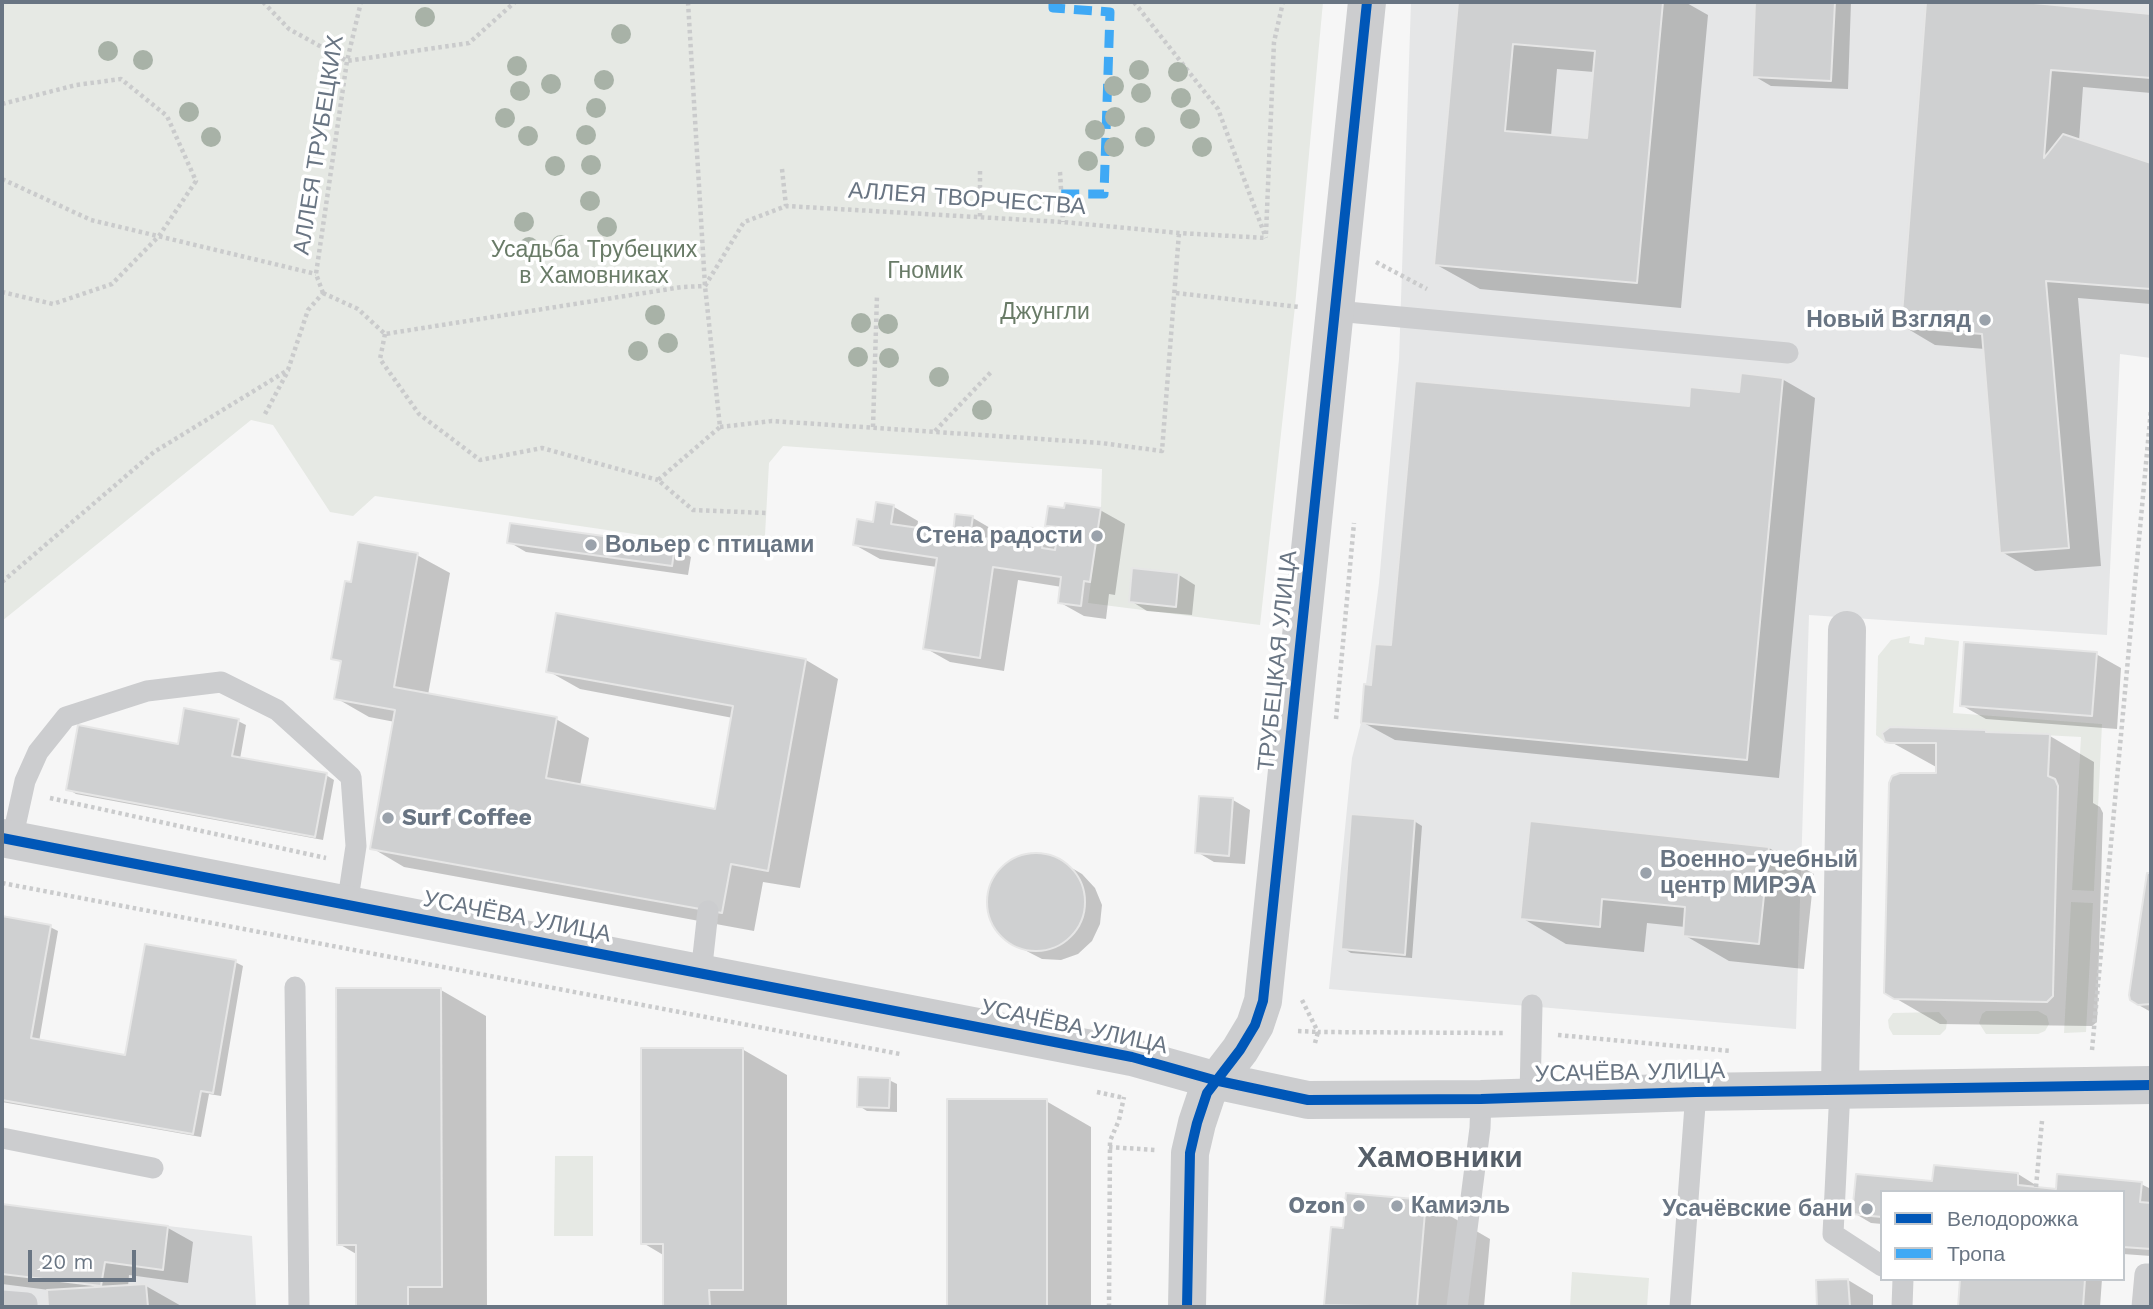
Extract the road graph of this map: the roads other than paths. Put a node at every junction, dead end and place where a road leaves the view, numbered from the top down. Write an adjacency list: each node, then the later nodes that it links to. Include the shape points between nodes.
1 (1367, 2): 2 (street, ТРУБЕЦКАЯ УЛИЦА)
2 (1320, 309): 3 (lane); 11 (street, ТРУБЕЦКАЯ УЛИЦА, via 1263,1001 1240,1050)
3 (1787, 353)
4 (1847, 630): 13 (street)
5 (7, 839): 6 (street, УСАЧЁВА УЛИЦА); 6 (lane, via 38,752 66,718 147,691 221,682 277,710 351,777 356,846)
6 (347, 906): 8 (street, УСАЧЁВА УЛИЦА)
7 (708, 911): 8 (lane)
8 (701, 974): 11 (street, УСАЧЁВА УЛИЦА, via 1132,1057)
9 (295, 987): 24 (lane)
10 (1532, 1005): 15 (lane)
11 (1214, 1080): 16 (street, УСАЧЁВА УЛИЦА, via 1308,1100); 25 (street, ТРУБЕЦКАЯ УЛИЦА, via 1196,1123 1190,1153)
12 (2151, 1085): 13 (street, УСАЧЁВА УЛИЦА)
13 (1840, 1089): 14 (street, УСАЧЁВА УЛИЦА); 19 (lane, via 1833,1234)
14 (1696, 1092): 15 (street, УСАЧЁВА УЛИЦА); 27 (lane)
15 (1530, 1096): 16 (street, УСАЧЁВА УЛИЦА)
16 (1481, 1099): 26 (lane)
17 (2, 1138): 18 (lane)
18 (153, 1168)
19 (1880, 1265)
20 (2151, 1274): 29 (lane, via 2145,1274)
21 (1903, 1281): 28 (lane)
22 (2, 1301): 23 (lane, via 27,1303)
23 (27, 1307)
24 (299, 1307)
25 (1187, 1307)
26 (1457, 1307)
27 (1680, 1307)
28 (1902, 1307)
29 (2142, 1307)

